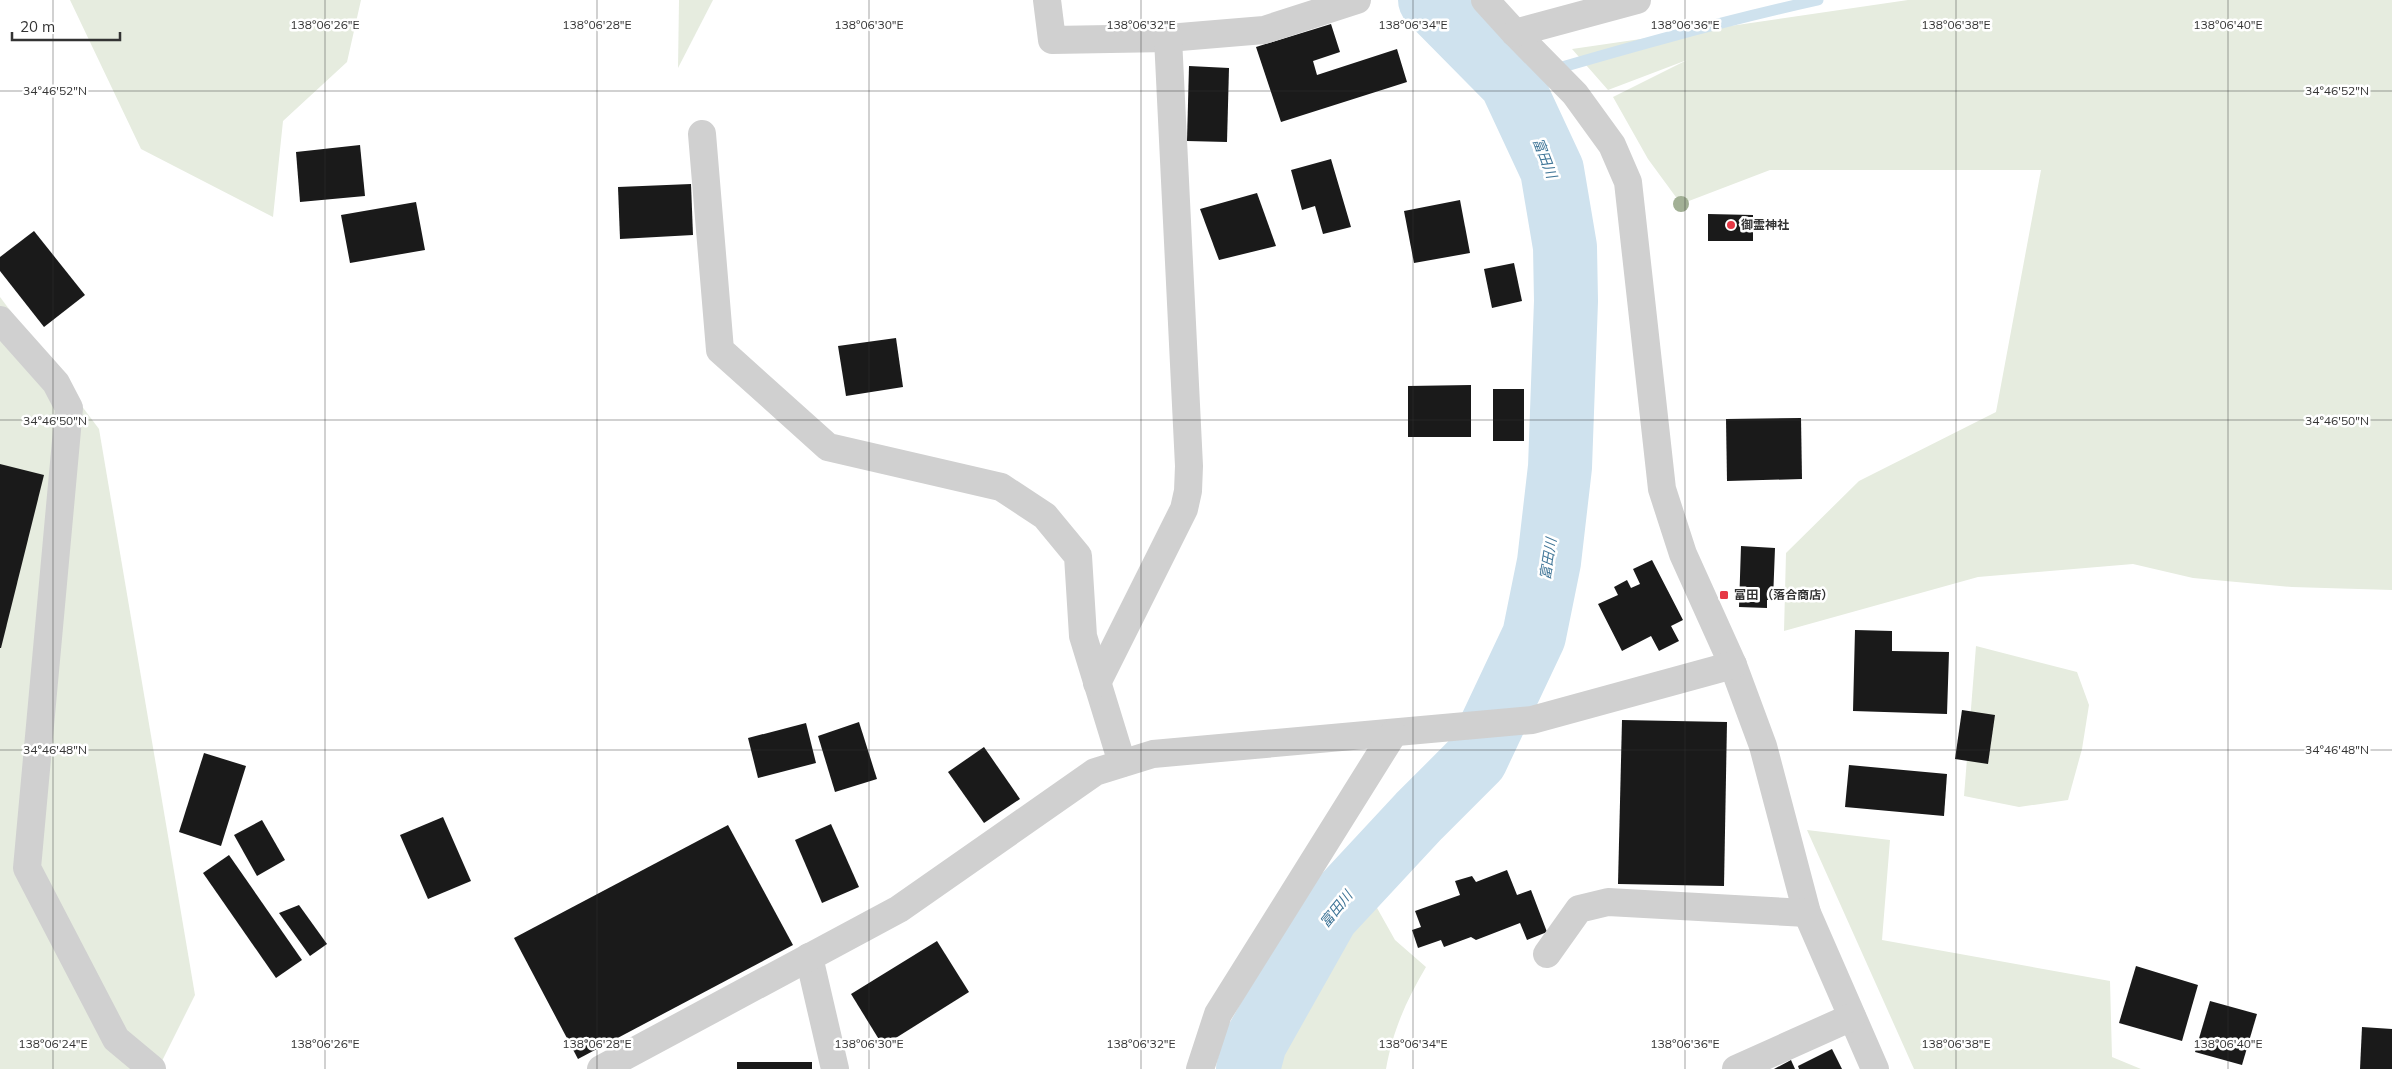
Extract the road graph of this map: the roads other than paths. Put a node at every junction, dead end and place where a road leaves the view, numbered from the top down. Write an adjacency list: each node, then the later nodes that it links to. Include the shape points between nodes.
1 (1047, 0): 5 (street, via 1052,40)
2 (1357, 0): 5 (street, via 1264,30)
3 (1485, 0): 6 (street)
4 (1637, 0): 6 (street)
5 (1168, 38): 10 (street, via 1188,491 1184,509)
6 (1523, 42): 9 (street, via 1575,94 1612,145 1628,182 1662,489 1682,554)
7 (702, 134): 10 (street, via 720,350 828,447 1001,487 1045,516 1078,556 1082,636)
8 (0, 320): 17 (street, via 56,383 69,408 27,868 116,1039)
9 (1734, 665): 11 (street, via 1532,720); 13 (street, via 1763,746)
10 (1097, 683): 12 (street)
11 (1393, 734): 12 (street, via 1154,754); 20 (street, via 1218,1014)
12 (1122, 763): 15 (street, via 1095,772 900,909)
13 (1807, 913): 14 (street, via 1608,902 1579,909); 16 (street)
14 (1548, 954)
15 (809, 957): 18 (street); 19 (street)
16 (1852, 1017): 21 (street); 22 (street)
17 (152, 1069)
18 (601, 1069)
19 (835, 1069)
20 (1200, 1069)
21 (1736, 1069)
22 (1875, 1069)

